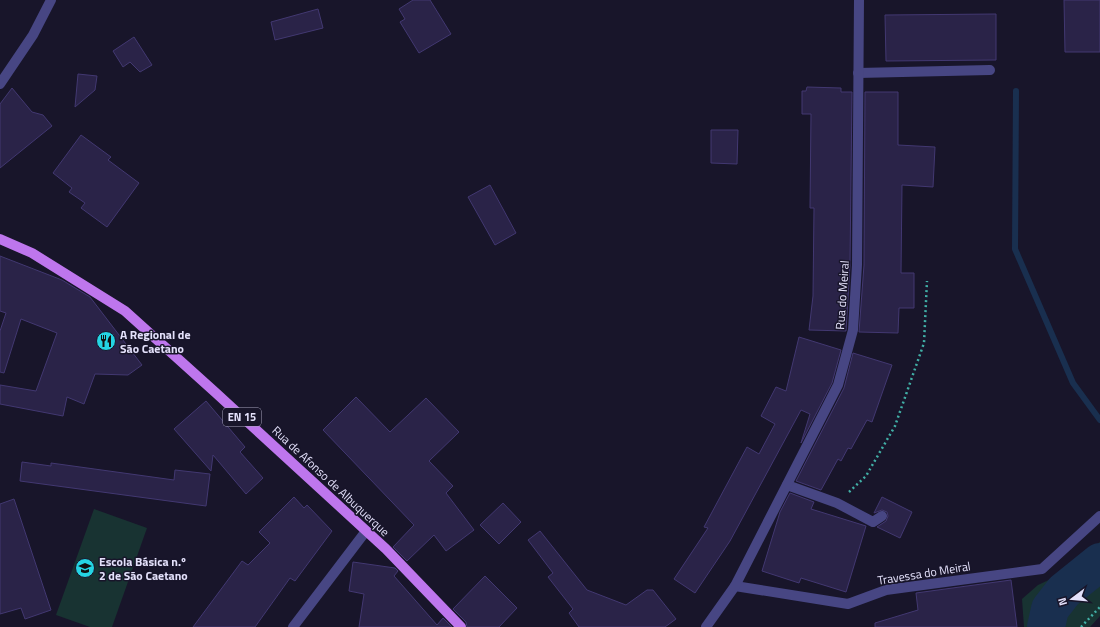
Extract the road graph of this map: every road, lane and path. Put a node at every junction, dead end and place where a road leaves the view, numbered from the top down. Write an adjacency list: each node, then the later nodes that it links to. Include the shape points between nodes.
1 (51, 0): 5 (street, via 33,35)
2 (859, 0): 4 (street, Rua do Meiral)
3 (990, 70): 4 (street)
4 (858, 73): 8 (street, Rua do Meiral, via 857,265 853,330 838,385)
5 (0, 84)
6 (0, 239): 12 (main road, Rua de Afonso de Albuquerque / EN 15, via 32,253 125,312)
7 (927, 281): 9 (path, via 924,343 895,426 866,476)
8 (787, 485): 9 (street); 13 (street, Rua do Meiral)
9 (837, 503): 10 (street, via 873,522)
10 (882, 516)
11 (1100, 516): 13 (street, Travessa do Meiral, via 1042,568 886,590 848,604)
12 (366, 531): 15 (street); 16 (main road, Rua de Afonso de Albuquerque / EN 15)
13 (735, 586): 17 (street, Rua do Meiral)
14 (1100, 607): 18 (path)
15 (293, 627)
16 (461, 627)
17 (706, 627)
18 (1081, 627)

